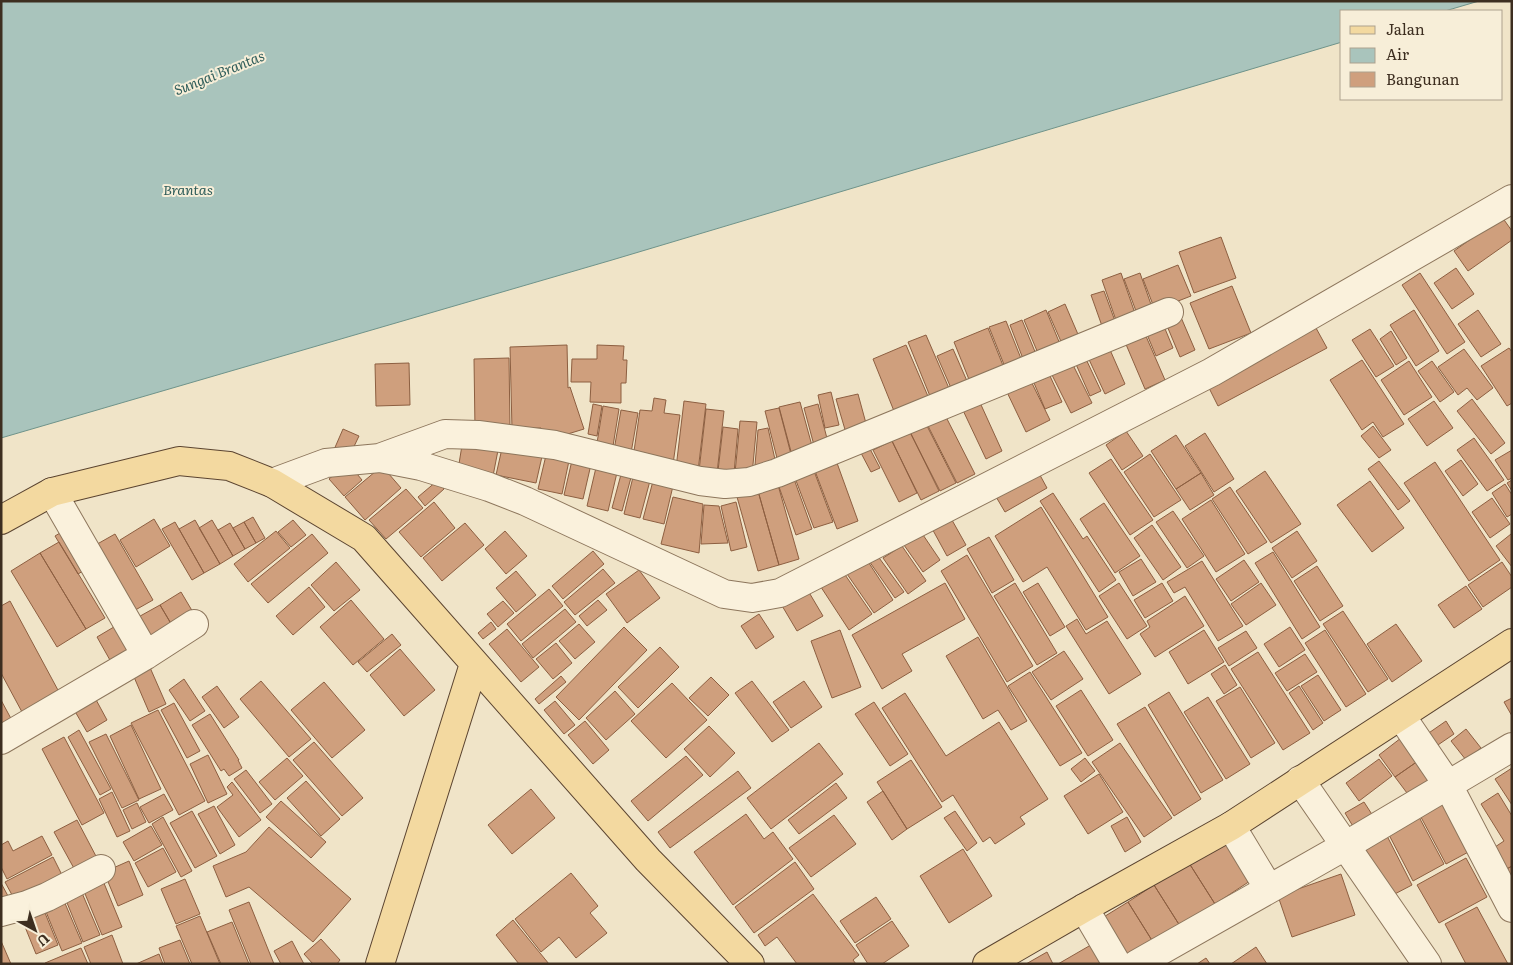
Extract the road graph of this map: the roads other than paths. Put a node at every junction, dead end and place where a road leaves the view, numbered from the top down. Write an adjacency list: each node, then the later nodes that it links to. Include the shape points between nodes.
1 (1512, 199): 3 (street, via 1212,372 780,593 752,598 724,594 525,501 451,474)
2 (1169, 312): 3 (street, via 749,482 700,481 555,445 478,434 445,434)
3 (380, 458): 4 (street, via 326,463)
4 (272, 483): 5 (main road, via 229,466 179,461); 10 (main road, via 364,538)
5 (52, 492): 6 (main road); 9 (street)
6 (1, 520)
7 (194, 624): 9 (street)
8 (1512, 643): 11 (main road)
9 (146, 655): 12 (street)
10 (474, 664): 23 (main road); 24 (main road, via 648,860)
11 (1400, 716): 14 (main road); 15 (street)
12 (1, 740)
13 (1512, 747): 15 (street)
14 (1300, 780): 16 (main road); 17 (street)
15 (1448, 785): 17 (street); 21 (street)
16 (1230, 826): 19 (street); 20 (main road)
17 (1345, 846): 19 (street); 28 (street)
18 (100, 869): 22 (street, via 47,896)
19 (1269, 889): 27 (street)
20 (1084, 908): 25 (main road); 26 (street)
21 (1512, 908)
22 (1, 912)
23 (380, 964)
24 (750, 964)
25 (987, 964)
26 (1117, 964)
27 (1137, 964)
28 (1427, 964)

